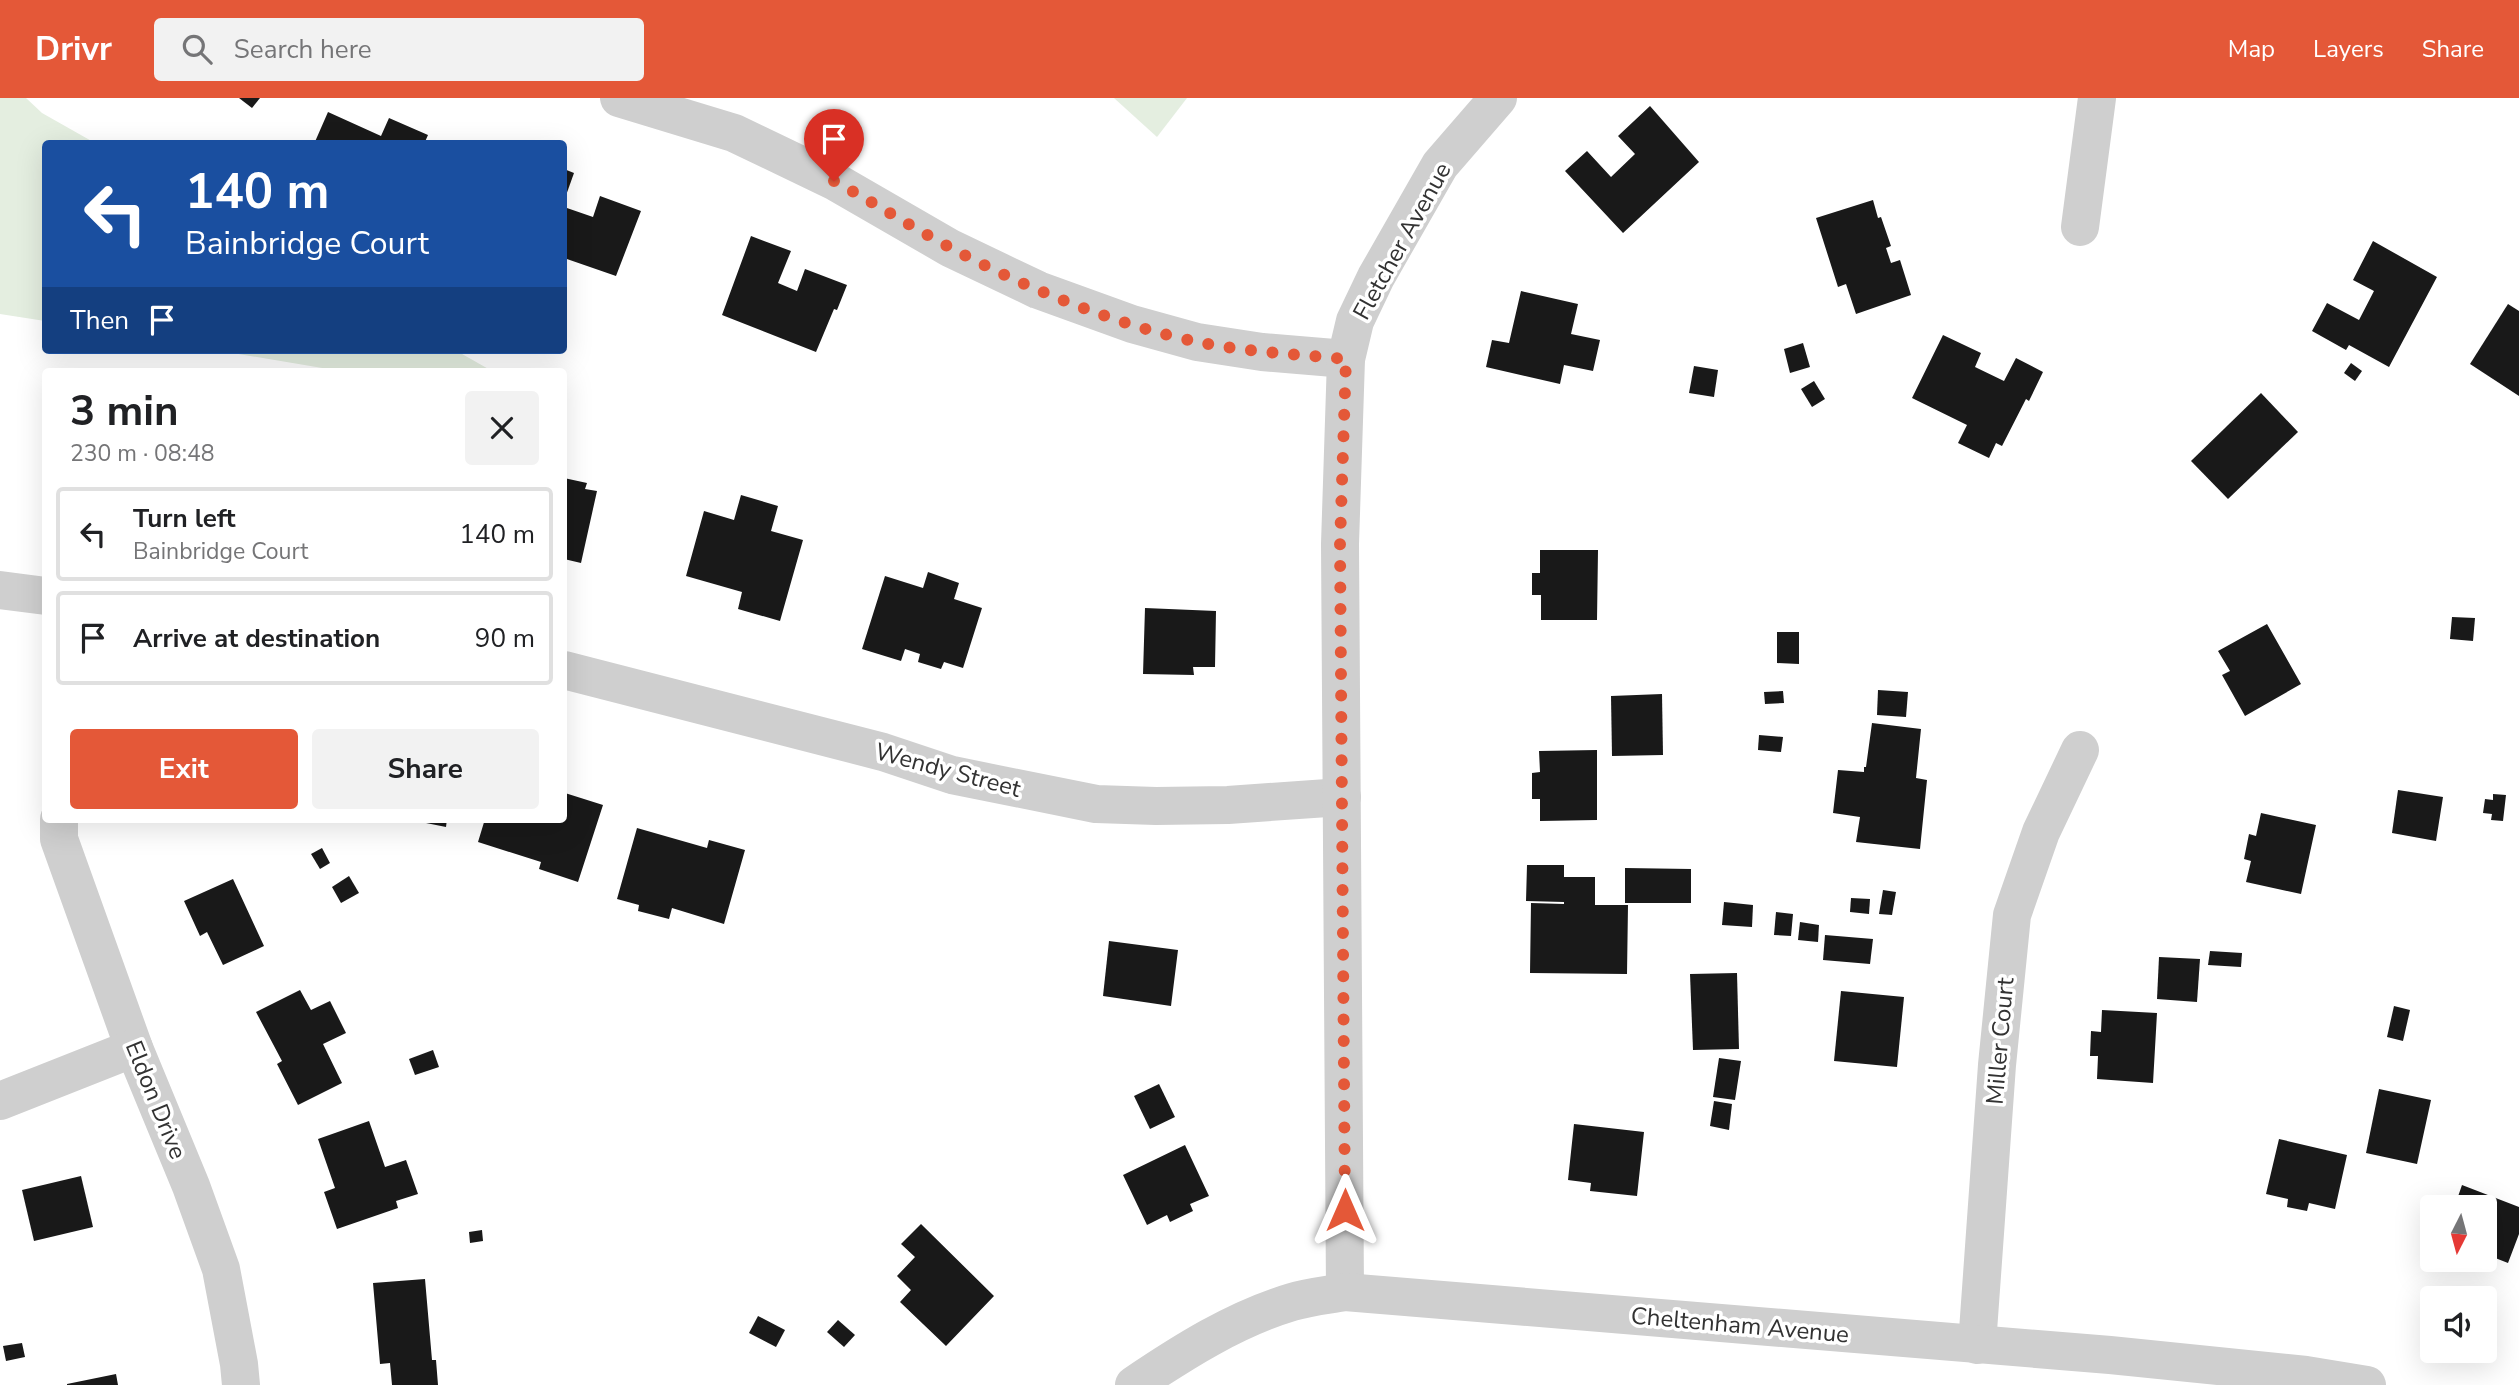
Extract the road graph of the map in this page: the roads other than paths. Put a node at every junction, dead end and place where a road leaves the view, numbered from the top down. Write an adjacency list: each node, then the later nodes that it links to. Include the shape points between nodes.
1 (619, 98): 5 (street, via 734,133 834,181 950,248 1038,290 1132,324 1197,342)
2 (1498, 98): 5 (street, Fletcher Avenue, via 1440,165 1376,277 1356,321)
3 (2097, 98): 4 (street)
4 (2080, 227)
5 (1346, 359): 10 (street, Fletcher Avenue, via 1340,544)
6 (0, 590): 7 (street)
7 (42, 595)
8 (567, 671): 10 (street, Wendy Street, via 883,752 952,775 1096,804 1228,805)
9 (2080, 750): 15 (street, Miller Court, via 2040,832 2012,915)
10 (1342, 796): 14 (street, Fletcher Avenue)
11 (59, 823): 12 (street, Eldon Drive, via 59,839)
12 (134, 1048): 13 (street); 16 (street, Eldon Drive, via 221,1269)
13 (0, 1101)
14 (1345, 1292): 15 (street, Cheltenham Avenue); 17 (street, Cheltenham Avenue, via 1293,1302 1262,1314 1189,1348)
15 (1977, 1345): 18 (street, Cheltenham Avenue, via 2306,1375)
16 (241, 1385)
17 (1134, 1385)
18 (2367, 1385)

